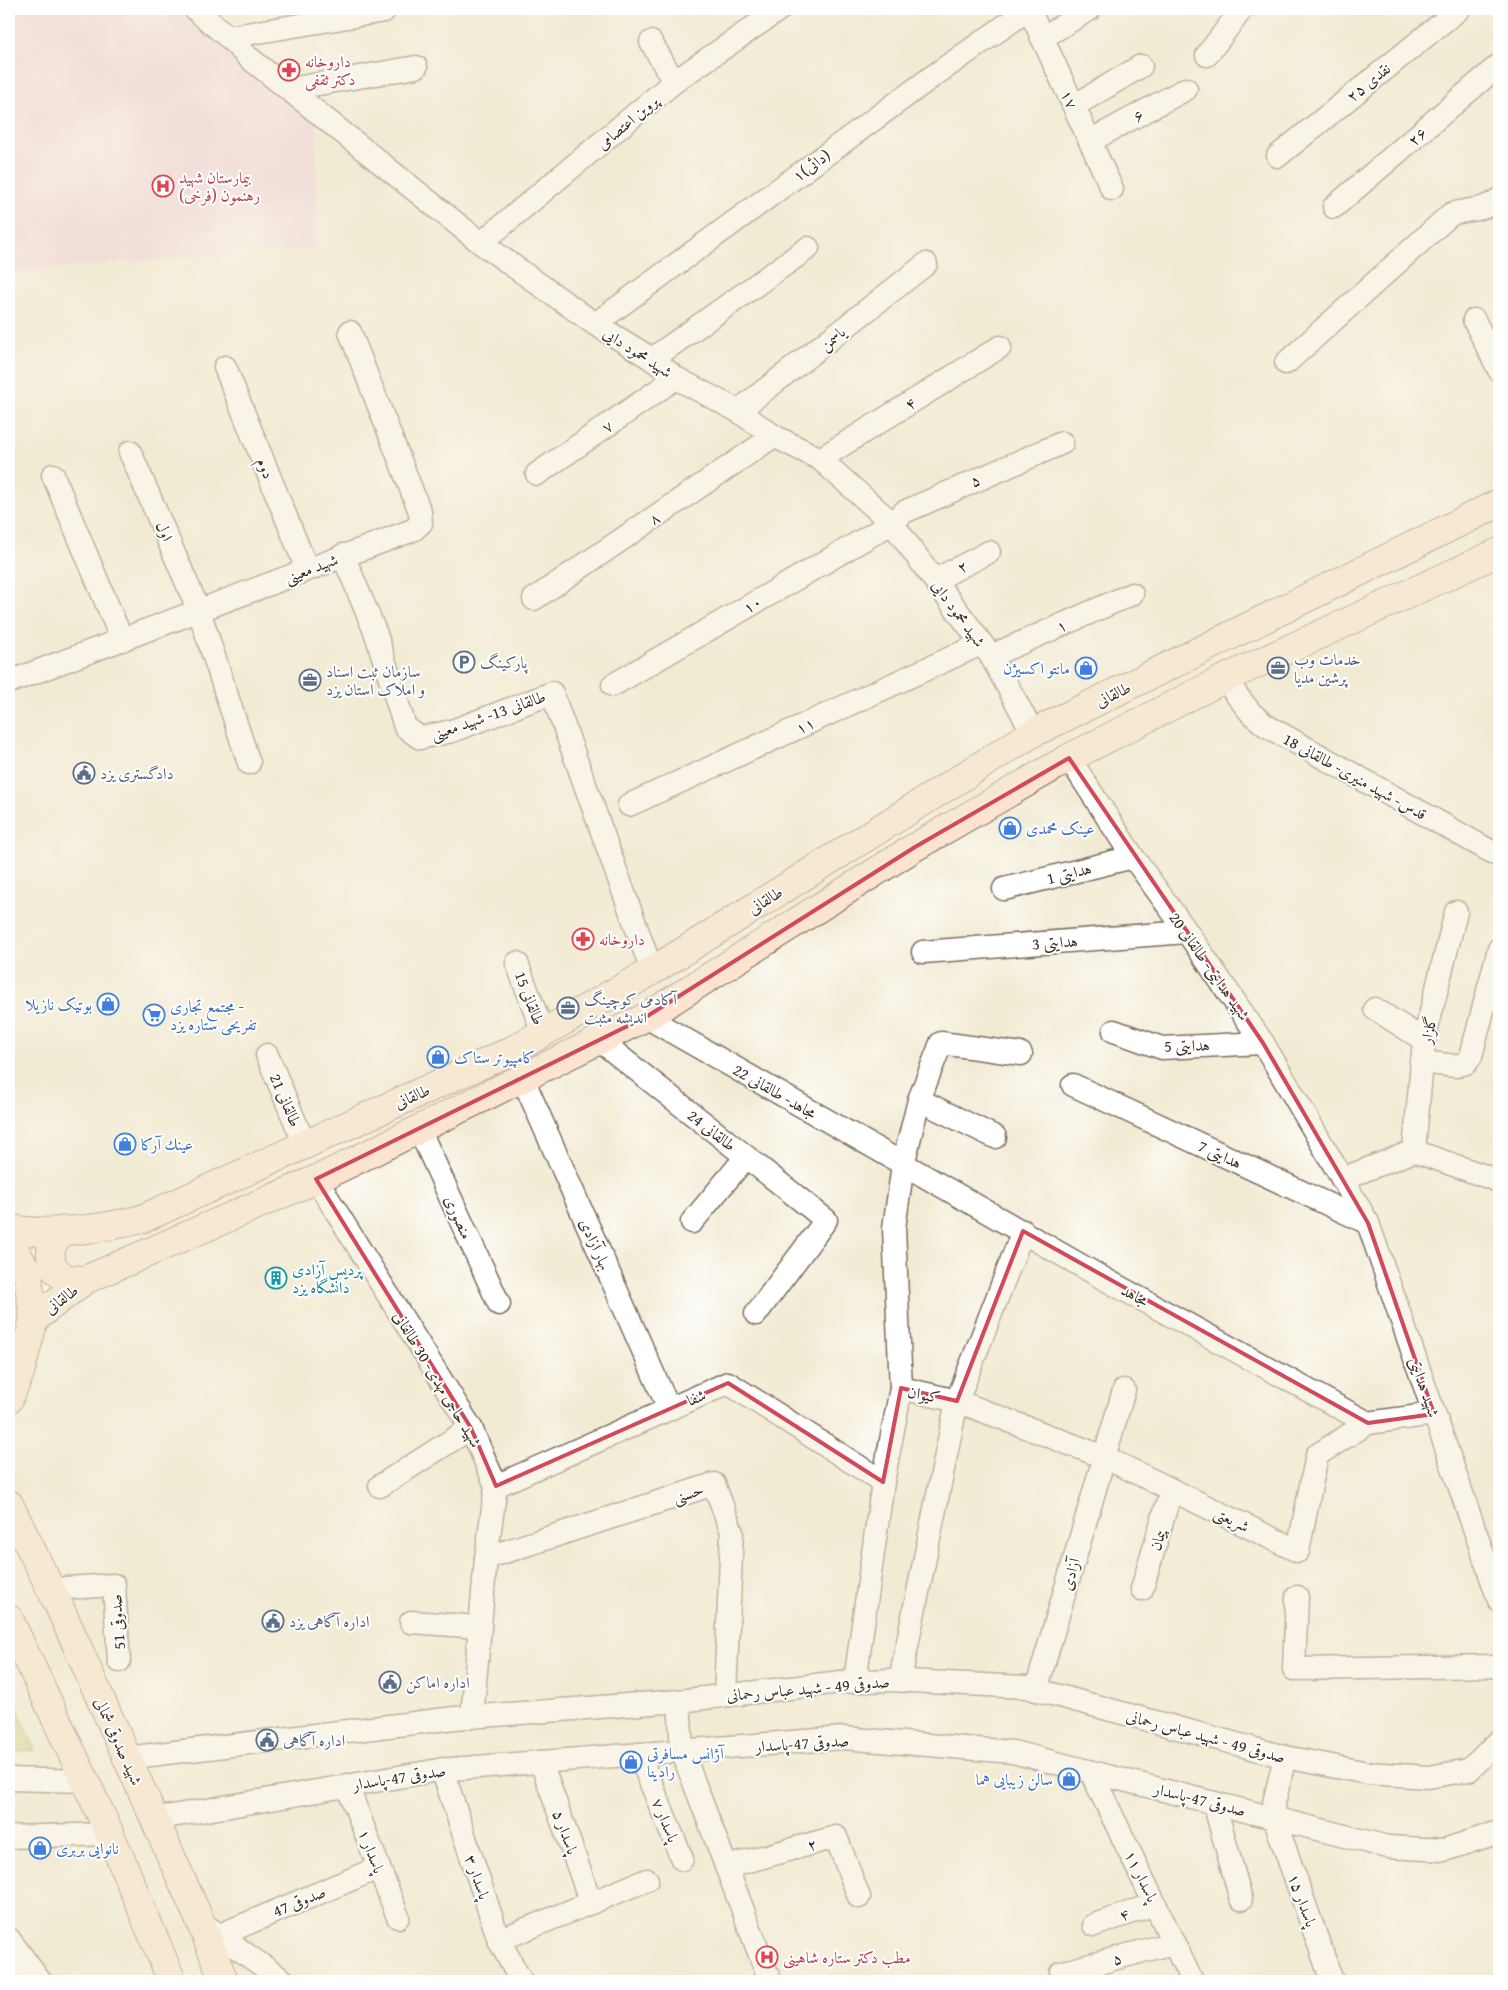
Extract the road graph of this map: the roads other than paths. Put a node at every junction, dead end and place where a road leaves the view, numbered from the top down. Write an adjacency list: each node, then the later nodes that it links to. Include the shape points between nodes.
1 (195, 9): 8 (street, شهید محمود دایی)
2 (780, 9): 15 (street, پروین اعتصامی)
3 (1029, 9): 9 (street, ۱۷); 28 (street, ۱(دائی), via 921,84)
4 (1090, 9): 9 (street)
5 (1242, 9): 11 (street)
6 (1459, 9): 20 (street, ۲۵ نقدی)
7 (384, 11): 8 (street)
8 (228, 37): 16 (street, شهید محمود دایی)
9 (1042, 38): 18 (street, ۱۷)
10 (651, 42): 15 (street)
11 (1207, 55)
12 (1499, 65): 23 (street, ۲۶)
13 (1140, 66): 18 (street)
14 (416, 67): 16 (street)
15 (674, 82): 24 (street, پروین اعتصامی)
16 (290, 89): 24 (street, شهید محمود دایی)
17 (1186, 89): 19 (street, ۶)
18 (1074, 106): 19 (street, ۱۷)
19 (1090, 141): 21 (street, ۱۷)
20 (1278, 156)
21 (1112, 189)
22 (1499, 199): 32 (street, via 1480,209 1451,214)
23 (1334, 207)
24 (480, 243): 28 (street, شهید محمود دایی)
25 (808, 248): 31 (street)
26 (926, 264): 36 (street, یاسمن)
27 (1474, 320): 34 (street)
28 (595, 324): 31 (street, شهید محمود دایی)
29 (350, 332): 47 (street, شهید معینی, via 420,512 421,523 413,530)
30 (1000, 347): 40 (street, ۴)
31 (652, 359): 35 (street, شهید محمود دایی)
32 (1286, 363)
33 (225, 367): 48 (street, دوم)
34 (1499, 370)
35 (676, 378): 36 (street, شهید محمود دایی); 41 (street, ۷)
36 (738, 411): 37 (street, شهید محمود دایی)
37 (774, 436): 40 (street, شهید محمود دایی); 51 (street, ۸)
38 (1062, 443): 44 (street, ۵, via 920,504)
39 (130, 452): 52 (street, اول)
40 (820, 460): 44 (street, شهید محمود دایی)
41 (537, 474)
42 (54, 475): 53 (street)
43 (1499, 502): 58 (main road, طالقانی)
44 (892, 523): 49 (street, شهید محمود دایی); 57 (street, ۱۰)
45 (989, 552): 49 (street, ۲)
46 (1499, 552): 55 (main road, طالقانی)
47 (343, 555): 48 (street, شهید معینی); 70 (street, طالقانی 13- شهید معینی, via 376,634 405,727 420,738 452,731 552,693)
48 (307, 569): 52 (street, شهید معینی)
49 (935, 580): 54 (street, شهید محمود دایی)
50 (1132, 594): 54 (street, ۱)
51 (534, 600)
52 (200, 611): 53 (street, شهید معینی); 60 (street, اول)
53 (122, 640): 56 (street, شهید معینی)
54 (986, 650): 58 (street, شهید محمود دایی); 61 (street, ۱۱)
55 (1224, 680): 59 (main road, طالقانی); 62 (street, قدس- شهید منیری- طالقانی 18, via 1265,725)
56 (9, 682)
57 (613, 685)
58 (1033, 734): 70 (main road, طالقانی)
59 (1069, 758): 63 (street, شهید هدایتی- طالقانی 20); 72 (main road, طالقانی, via 915,847)
60 (249, 763)
61 (629, 805)
62 (1498, 854)
63 (1133, 857): 64 (street, هدایتی 1); 66 (street, شهید هدایتی- طالقانی 20)
64 (1004, 889)
65 (1456, 912): 77 (street, گلزار)
66 (1187, 932): 68 (street, هدایتی 3); 76 (street, شهید هدایتی- طالقانی 20)
67 (1499, 949): 77 (street, via 1471,1056 1466,1063 1456,1066)
68 (922, 952)
69 (516, 963): 74 (street, طالقانی 15)
70 (652, 971): 74 (main road, طالقانی)
71 (1375, 1008): 77 (street)
72 (646, 1017): 75 (main road, طالقانی); 88 (street, مجاهد- طالقانی 22)
73 (1114, 1031): 76 (street, هدایتی 5, via 1162,1048)
74 (543, 1033): 85 (main road, طالقانی, via 511,1051)
75 (599, 1040): 80 (main road, طالقانی); 87 (street, طالقانی 24)
76 (1264, 1043): 90 (street, شهید هدایتی- طالقانی 20)
77 (1423, 1051): 86 (street, گلزار)
78 (1021, 1054): 82 (street, via 941,1042)
79 (267, 1055): 85 (street, طالقانی 21)
80 (523, 1079): 83 (main road, طالقانی); 106 (street, بهار آزادی)
81 (1072, 1085): 93 (street, هدایتی 7)
82 (919, 1100): 84 (street); 88 (street)
83 (419, 1129): 89 (main road, طالقانی); 99 (street, منصوری)
84 (996, 1137)
85 (305, 1145): 95 (main road, طالقانی, via 142,1218 110,1227)
86 (1414, 1150): 90 (street); 91 (street)
87 (746, 1157): 92 (street); 100 (street, طالقانی 24, via 826,1220)
88 (903, 1165): 96 (street, مجاهد); 102 (street, via 894,1228)
89 (316, 1179): 98 (main road, طالقانی); 109 (street, شهید حاجی مهدی- 30 طالقانی)
90 (1342, 1179): 93 (street, شهید هدایتی)
91 (1499, 1181)
92 (692, 1222)
93 (1368, 1222): 107 (street, شهید هدایتی)
94 (9, 1228): 95 (main road, طالقانی, via 49,1232)
95 (64, 1230): 98 (main road, via 50,1245 52,1265 65,1279)
96 (1023, 1231): 105 (street); 108 (street, مجاهد)
97 (9, 1240): 101 (main road, via 27,1270)
98 (85, 1280): 101 (main road, طالقانی)
99 (499, 1304)
100 (756, 1314)
101 (34, 1319): 104 (main road, via 20,1373)
102 (901, 1388): 105 (street, کیوان); 111 (street, کیوان)
103 (1124, 1390): 110 (street, آزادی)
104 (9, 1399)
105 (957, 1401): 110 (street, شریعتی); 126 (street, کیوان)
106 (669, 1408): 111 (street, شفا, via 728,1383); 113 (street, شفا)
107 (1434, 1414): 108 (street, شریعتی); 120 (street, شهید هدایتی)
108 (1368, 1423): 114 (street, شریعتی, via 1317,1455 1298,1551)
109 (471, 1428): 112 (street); 113 (street, شهید حاجی مهدی- 30 طالقانی)
110 (1104, 1457): 114 (street, شریعتی); 128 (street, آزادی)
111 (883, 1482): 127 (street, کیوان)
112 (380, 1486)
113 (496, 1486): 116 (street)
114 (1171, 1491): 118 (street, پیمان)
115 (9, 1504): 117 (main road, شهید صدوقی شمالی)
116 (486, 1558): 123 (street); 129 (street, حسنی, via 714,1484 732,1532)
117 (51, 1589): 124 (street, صدوقی 51, via 114,1586); 135 (main road, شهید صدوقی شمالی)
118 (1142, 1590)
119 (1297, 1597): 125 (street, via 1294,1669)
120 (1499, 1600)
121 (9, 1619): 141 (main road)
122 (411, 1622): 123 (street)
123 (480, 1627): 131 (street)
124 (120, 1662)
125 (1499, 1666)
126 (900, 1680): 127 (street, صدوقی 49 - شهید عباس رحمانی); 128 (street, صدوقی 49 - شهید عباس رحمانی)
127 (855, 1681): 129 (street, صدوقی 49 - شهید عباس رحمانی)
128 (1036, 1690): 137 (street, صدوقی 49 - شهید عباس رحمانی)
129 (725, 1696): 130 (street, صدوقی 49 - شهید عباس رحمانی)
130 (679, 1701): 131 (street, صدوقی 49 - شهید عباس رحمانی); 133 (street)
131 (472, 1717): 135 (street, صدوقی 49 - شهید عباس رحمانی)
132 (1499, 1741): 137 (street, صدوقی 49 - شهید عباس رحمانی, via 1469,1770 1428,1777)
133 (682, 1751): 134 (street, صدوقی 47-پاسدار); 139 (street, صدوقی 47-پاسدار, via 843,1738 1013,1752); 150 (street)
134 (639, 1754): 136 (street, صدوقی 47-پاسدار); 149 (street, پاسدار ۷)
135 (126, 1758): 145 (main road, شهید صدوقی شمالی)
136 (541, 1762): 138 (street, صدوقی 47-پاسدار); 155 (street, پاسدار ۵)
137 (1283, 1764): 144 (street)
138 (442, 1769): 142 (street, صدوقی 47-پاسدار); 161 (street, پاسدار ۳)
139 (1091, 1772): 143 (street, صدوقی 47-پاسدار); 156 (street, پاسدار ۱۱)
140 (9, 1779): 141 (street)
141 (84, 1781): 147 (main road)
142 (347, 1786): 145 (street, صدوقی 47-پاسدار); 151 (street, پاسدار ۱)
143 (1214, 1803): 144 (street, صدوقی 47-پاسدار); 154 (street)
144 (1274, 1811): 146 (street, صدوقی 47-پاسدار, via 1388,1847 1444,1850); 173 (street, پاسدار ۱۵)
145 (154, 1819): 159 (main road, شهید صدوقی شمالی)
146 (1499, 1832)
147 (110, 1834): 148 (street); 167 (main road)
148 (9, 1837)
149 (682, 1859)
150 (726, 1867): 153 (street, ۲, via 836,1837); 171 (street)
151 (378, 1868): 157 (street, پاسدار ۱); 159 (street, صدوقی 47)
152 (648, 1880): 155 (street)
153 (859, 1897)
154 (1241, 1899)
155 (591, 1903): 161 (street)
156 (1155, 1904): 158 (street, ۴); 162 (street, پاسدار ۱۱)
157 (398, 1917)
158 (1094, 1925)
159 (211, 1929): 168 (main road, شهید صدوقی شمالی); 169 (street)
160 (9, 1939): 163 (street)
161 (499, 1940): 170 (street, پاسدار ۳)
162 (1173, 1943): 164 (street, ۵); 172 (street, پاسدار ۱۱)
163 (22, 1957): 165 (street); 166 (street)
164 (1061, 1973)
165 (9, 1975)
166 (40, 1981)
167 (172, 1981)
168 (224, 1981)
169 (284, 1981)
170 (521, 1981)
171 (770, 1981)
172 (1192, 1981)
173 (1332, 1981)

